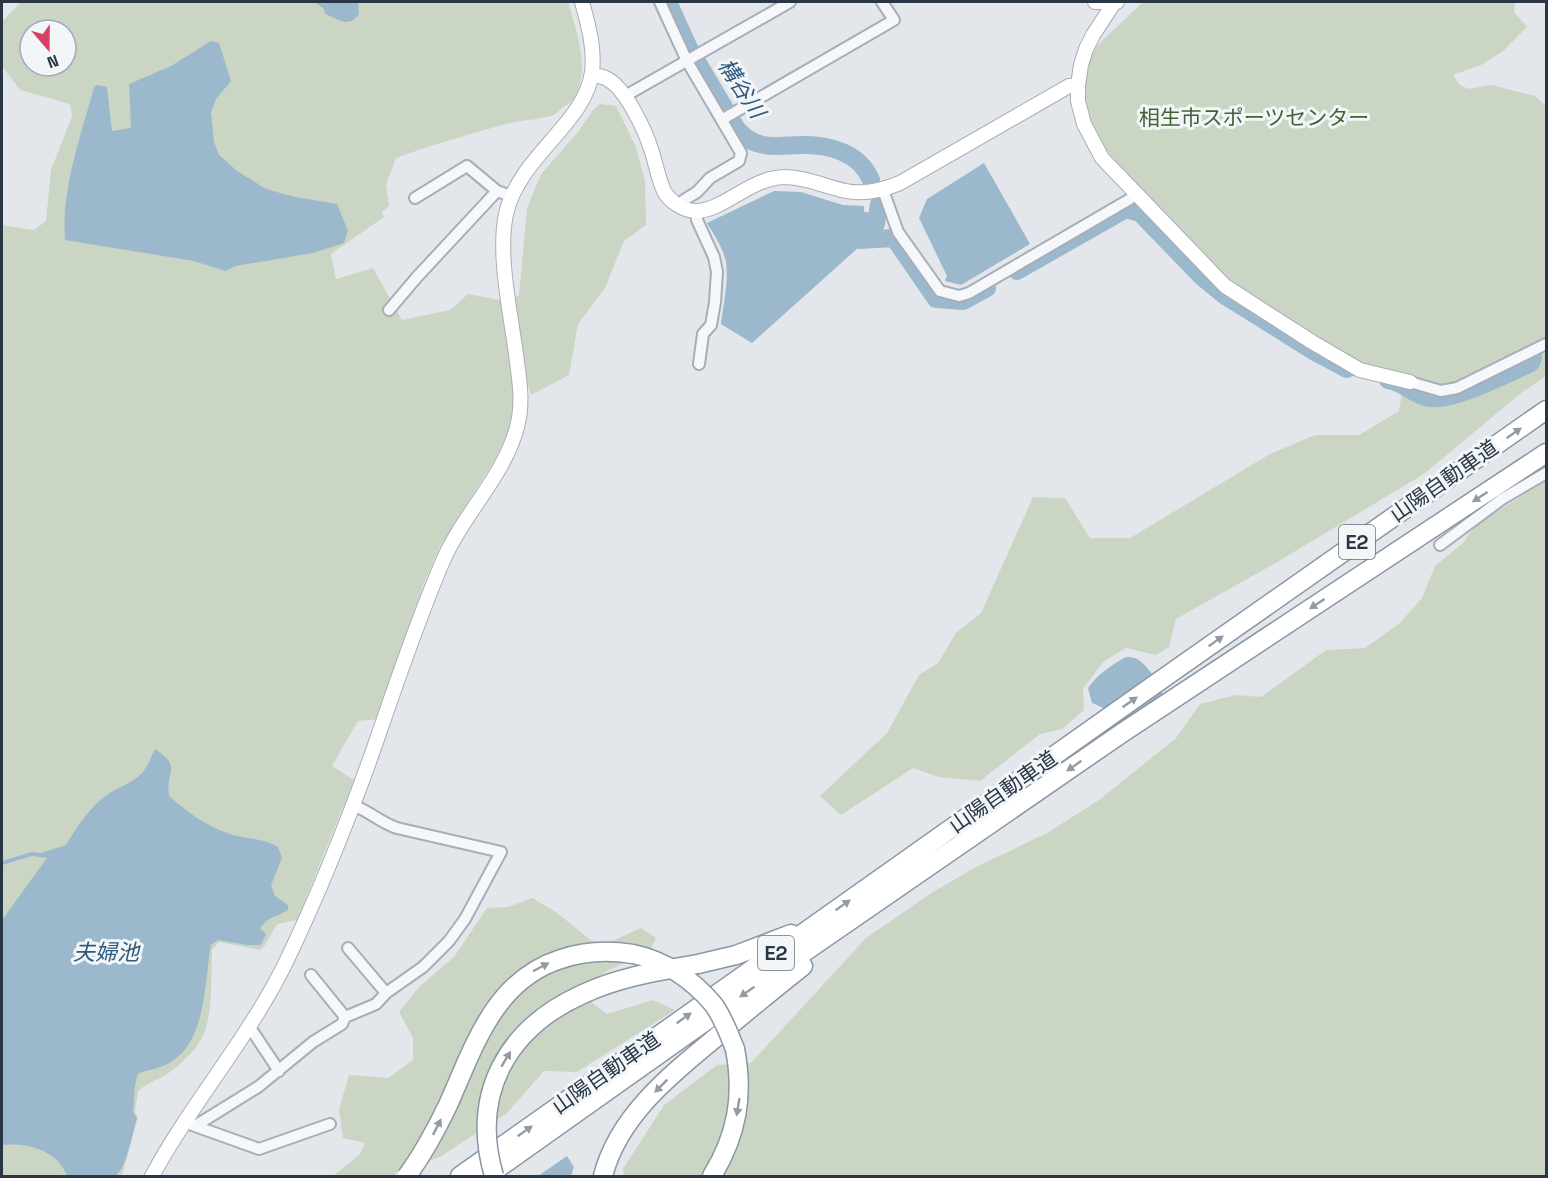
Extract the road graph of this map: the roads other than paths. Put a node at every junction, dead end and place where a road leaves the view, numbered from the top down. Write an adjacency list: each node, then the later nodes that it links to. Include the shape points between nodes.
1 (582, 2): 8 (street, via 592,43)
2 (660, 2): 7 (street)
3 (790, 2): 7 (street)
4 (882, 2): 11 (street, via 894,20)
5 (1095, 2): 6 (street)
6 (1115, 2): 9 (street, via 1086,49)
7 (692, 59): 10 (street); 11 (street)
8 (592, 75): 10 (street, via 609,80); 15 (street, via 579,107 530,165)
9 (1078, 85): 12 (street, via 1069,86); 14 (street, via 1078,101 1091,141)
10 (625, 96): 17 (street, via 651,148 666,193)
11 (727, 116): 17 (street, via 741,153 739,161 710,178)
12 (883, 190): 14 (street, via 898,232 919,262 940,291 959,296 1130,200); 18 (street, via 847,192 784,177 763,181 708,209)
13 (497, 192): 15 (street); 16 (street, via 467,166); 19 (street)
14 (1136, 193): 22 (street, via 1200,261 1243,298 1360,370)
15 (511, 196): 27 (street, via 503,242 521,393 517,430 505,459 443,559)
16 (415, 198)
17 (681, 207): 18 (street)
18 (696, 211): 21 (street, via 717,272 711,326 703,334)
19 (389, 310)
20 (1546, 344): 22 (street, via 1457,388 1441,391)
21 (699, 364)
22 (1410, 382)
23 (1546, 410): 29 (highway, 山陽自動車道 / E2, one-way to 23)
24 (1546, 453): 28 (highway, 山陽自動車道 / E2, one-way to 28, via 1181,693)
25 (1546, 473): 26 (street, via 1502,499)
26 (1440, 545)
27 (352, 806): 32 (street, via 362,808 384,824 501,852 449,941 423,967); 34 (street, via 285,964)
28 (916, 875): 41 (highway, 山陽自動車道 / E2, one-way to 41); 43 (highway, one-way to 43, via 661,1085 626,1126)
29 (811, 928): 40 (highway, 山陽自動車道 / E2, one-way to 29); 42 (highway, one-way to 29, bridge, via 488,1104 505,1058 532,1025 560,1006 607,984 736,955)
30 (348, 948): 32 (street)
31 (311, 975): 33 (street)
32 (386, 993): 33 (street, via 376,1004)
33 (345, 1017): 35 (street, via 342,1024)
34 (249, 1026): 35 (street); 37 (street)
35 (279, 1071): 37 (street)
36 (330, 1124): 37 (street, via 259,1149)
37 (190, 1125): 38 (street)
38 (153, 1176)
39 (407, 1176): 44 (highway, one-way to 44, bridge, via 421,1157 473,1044 499,1001 533,971 551,962 574,954 619,952 662,963 699,988 714,1005 735,1049 740,1095 736,1120)
40 (460, 1176)
41 (487, 1176)
42 (494, 1176)
43 (603, 1176)
44 (712, 1176)

